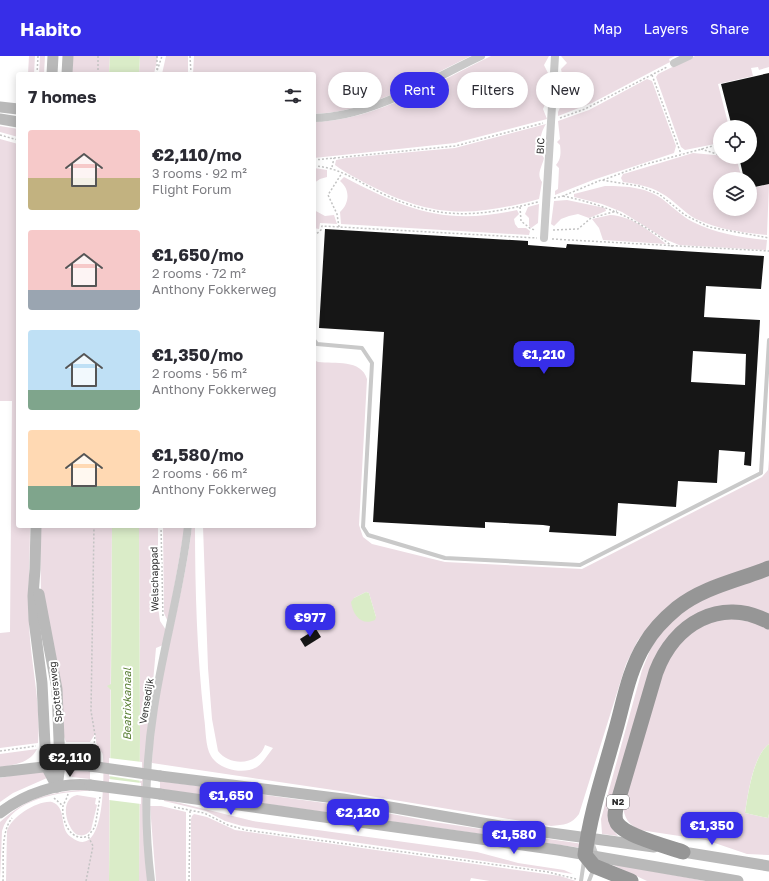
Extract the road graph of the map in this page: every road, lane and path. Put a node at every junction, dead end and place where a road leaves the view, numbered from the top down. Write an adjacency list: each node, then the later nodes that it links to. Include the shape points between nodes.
1 (38, 56): 12 (path)
2 (53, 56): 13 (main road)
3 (68, 56): 14 (main road)
4 (98, 56): 15 (path)
5 (157, 56): 16 (path)
6 (162, 56): 17 (path)
7 (190, 56): 18 (path)
8 (481, 56): 22 (street, via 374,106 333,118)
9 (555, 56): 24 (street, BIC)
10 (689, 56): 11 (street)
11 (674, 63): 19 (path)
12 (37, 72)
13 (52, 72)
14 (67, 72)
15 (98, 72)
16 (156, 72)
17 (156, 72)
18 (190, 72)
19 (652, 74): 24 (path, via 585,109); 31 (path)
20 (0, 107): 21 (main road)
21 (16, 109)
22 (316, 118)
23 (0, 119): 25 (main road)
24 (552, 120): 32 (path, via 455,146); 41 (street, BIC)
25 (16, 122)
26 (0, 134): 27 (path)
27 (16, 139)
28 (713, 146): 29 (path)
29 (701, 149): 30 (path); 31 (path)
30 (713, 153)
31 (681, 154): 36 (path)
32 (334, 158): 33 (path); 34 (path)
33 (316, 160)
34 (332, 167)
35 (342, 173): 40 (path, via 328,195 337,214)
36 (601, 180)
37 (563, 196): 39 (path)
38 (520, 207): 41 (path, via 521,221 530,230)
39 (617, 211): 41 (path, via 591,218 578,229); 42 (path)
40 (339, 227)
41 (545, 234)
42 (673, 247)
43 (769, 340): 44 (lane, via 761,473 580,565 445,558 368,535 363,527 372,362 362,348)
44 (316, 343)
45 (36, 528): 50 (main road, Spottersweg)
46 (94, 528): 54 (path, via 91,711 94,747)
47 (161, 528): 52 (path, Welschappad, via 161,614)
48 (188, 528): 52 (street, Vensedijk)
49 (769, 568): 65 (highway, N2, via 717,587 686,602 667,617 644,645 624,699)
50 (35, 570): 56 (main road, Spottersweg, via 57,689); 57 (main road, Spottersweg, via 33,605 42,683)
51 (769, 622): 66 (highway, N2, via 737,613 702,619 686,628 671,642 656,672 615,819 627,832)
52 (170, 630): 71 (street, Vensedijk, via 154,708 148,764 147,808)
53 (38, 745): 55 (path)
54 (67, 745)
55 (0, 751)
56 (60, 765): 57 (main road); 59 (main road, Spottersweg); 65 (main road, bridge, via 90,766 343,799)
57 (46, 766): 58 (main road); 59 (main road, Spottersweg)
58 (0, 772)
59 (55, 792): 61 (path); 62 (path); 63 (main road, via 26,798); 67 (main road, bridge, via 70,784 124,789)
60 (68, 794): 62 (path)
61 (48, 799)
62 (63, 806): 70 (path, via 68,831 79,838 88,836 93,846)
63 (0, 813)
64 (16, 814): 69 (path, via 8,822 4,834)
65 (587, 838): 66 (main road); 67 (highway)
66 (683, 852): 68 (main road)
67 (592, 859): 73 (lane); 74 (lane); 75 (highway); 76 (main road)
68 (768, 866)
69 (3, 881)
70 (86, 881)
71 (151, 881)
72 (189, 881): 73 (path, via 190,810 246,830 548,872)
73 (581, 881)
74 (590, 881)
75 (631, 881)
76 (738, 881)

